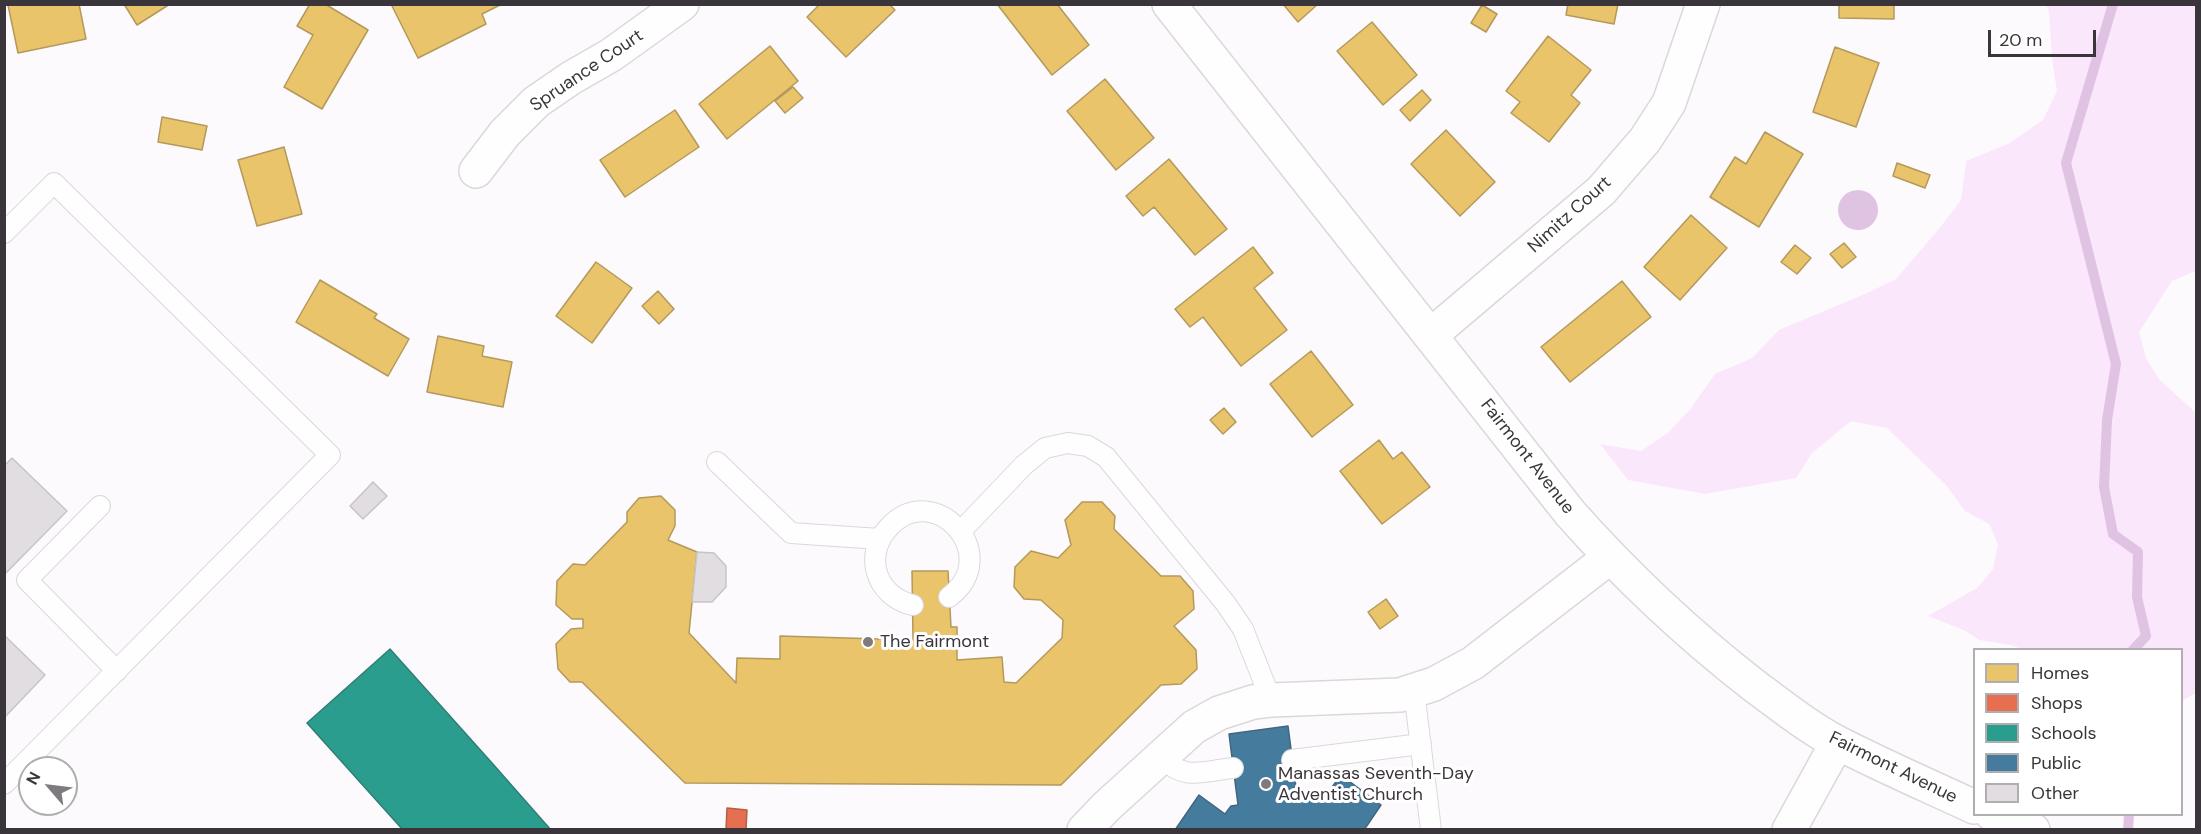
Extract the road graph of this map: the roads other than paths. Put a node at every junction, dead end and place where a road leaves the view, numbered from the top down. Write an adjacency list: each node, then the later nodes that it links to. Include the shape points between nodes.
1 (682, 4): 4 (street, Spruance Court, via 619,50 536,102)
2 (1169, 4): 6 (street, Fairmont Avenue)
3 (1703, 4): 6 (street, Nimitz Court, via 1669,103 1645,140 1601,191)
4 (476, 171)
5 (4, 233): 14 (lane, via 54,183 330,455)
6 (1431, 335): 11 (street, Fairmont Avenue, via 1570,513)
7 (717, 462): 10 (lane, via 791,533)
8 (100, 506): 14 (lane, via 27,580)
9 (961, 531): 10 (lane, via 940,515 916,512 896,519); 12 (lane, via 970,559 967,576); 16 (lane, via 1045,448 1068,443 1088,446 1106,457 1226,604 1243,629)
10 (880, 539): 13 (lane, via 875,561 878,576 893,597)
11 (1610, 557): 15 (street, via 1473,663); 17 (street, Fairmont Avenue, via 1664,611 1724,662 1786,710)
12 (950, 597)
13 (913, 606)
14 (117, 671): 22 (lane)
15 (1414, 691): 16 (street, via 1400,695); 18 (lane)
16 (1271, 700): 19 (street, via 1219,712 1194,727)
17 (1837, 742): 23 (street, Fairmont Avenue); 27 (street)
18 (1421, 744): 20 (lane); 26 (lane)
19 (1161, 756): 21 (lane, via 1179,772); 24 (street)
20 (1292, 760)
21 (1233, 768)
22 (4, 784)
23 (1973, 807)
24 (1108, 818): 25 (street)
25 (1084, 830)
26 (1431, 830)
27 (1789, 830)

